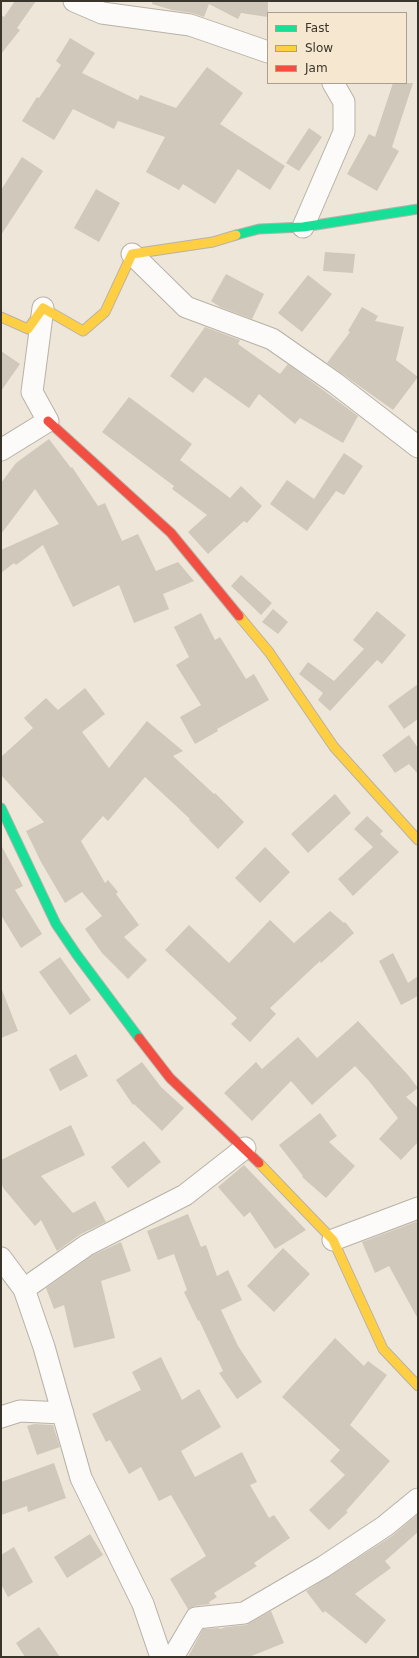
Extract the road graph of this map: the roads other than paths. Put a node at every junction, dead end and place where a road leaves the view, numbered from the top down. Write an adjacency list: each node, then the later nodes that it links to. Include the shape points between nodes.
1 (74, 1): 2 (street, via 102,13 190,25)
2 (267, 52)
3 (334, 84): 5 (street, via 344,102 344,132)
4 (418, 209): 5 (street)
5 (303, 227): 6 (street, via 259,229 213,242)
6 (132, 254): 7 (street, via 105,312 83,331); 10 (street, via 186,307 272,339 335,383)
7 (43, 308): 8 (street, via 28,329); 9 (street, via 32,392)
8 (1, 317)
9 (48, 421): 11 (street); 13 (street, via 171,533 269,652 334,747)
10 (418, 447)
11 (1, 450)
12 (1, 808): 14 (street, via 56,924 77,955 170,1078)
13 (418, 840)
14 (244, 1148): 16 (street); 18 (street, via 185,1195 87,1245)
15 (418, 1208): 16 (street)
16 (333, 1240): 19 (street, via 383,1349)
17 (1, 1258): 18 (street)
18 (24, 1289): 20 (street)
19 (418, 1386)
20 (63, 1413): 21 (street, via 20,1411); 23 (street, via 81,1478 143,1604)
21 (1, 1417)
22 (418, 1499): 24 (street, via 385,1526 323,1567 244,1612 196,1618)
23 (161, 1657)
24 (173, 1657)

